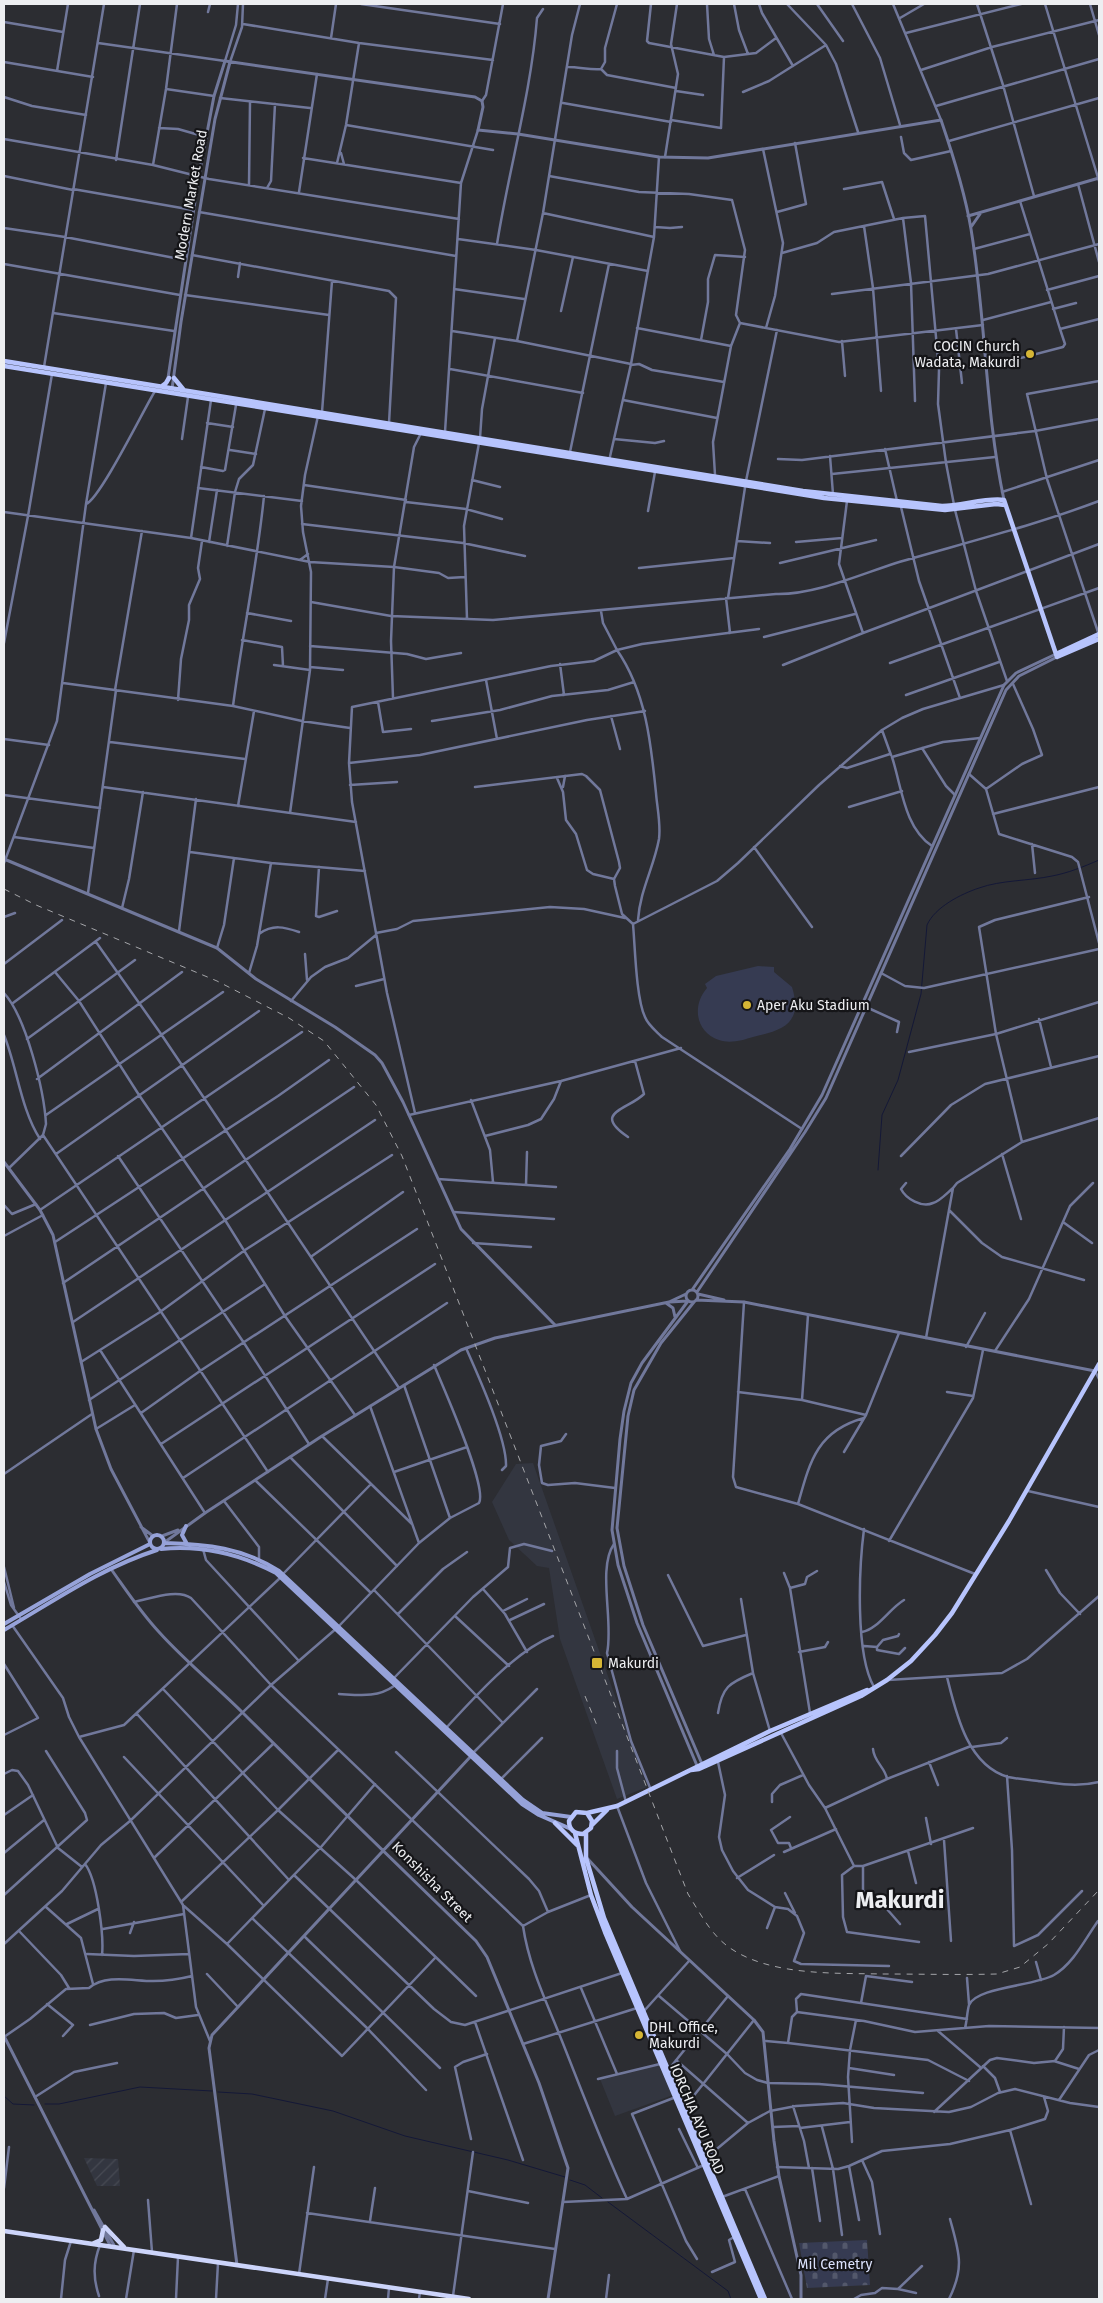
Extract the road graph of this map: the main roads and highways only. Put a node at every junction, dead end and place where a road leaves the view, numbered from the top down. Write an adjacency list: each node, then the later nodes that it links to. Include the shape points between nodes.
1 (4, 361): 5 (main road)
2 (4, 366): 5 (main road)
3 (168, 378): 6 (main road)
4 (174, 378): 7 (main road)
5 (107, 380): 6 (main road)
6 (158, 388): 7 (main road)
7 (188, 393): 8 (main road); 8 (main road, via 265,408)
8 (422, 430): 9 (main road); 9 (main road)
9 (479, 440): 10 (main road); 10 (main road, via 570,452)
10 (608, 461): 11 (main road); 11 (main road, via 655,472)
11 (745, 483): 12 (main road); 12 (main road, via 847,501)
12 (899, 504): 14 (main road, via 955,508 1004,503)
13 (1099, 636): 15 (main road); 16 (main road)
14 (1052, 644): 15 (main road); 16 (main road)
15 (1061, 651): 16 (main road)
16 (1055, 655)
17 (1099, 1364): 28 (main road, via 976,1574 935,1635 911,1660)
18 (186, 1526): 21 (main road, via 182,1535)
19 (165, 1542): 20 (main road, via 162,1536 153,1536); 21 (main road); 22 (main road)
20 (150, 1543): 22 (main road); 24 (main road, via 90,1574)
21 (187, 1544): 23 (main road, via 229,1549 259,1560)
22 (159, 1549): 23 (main road, via 236,1555); 24 (main road, via 110,1568)
23 (282, 1576): 26 (main road)
24 (20, 1618): 25 (main road); 27 (main road)
25 (4, 1624)
26 (337, 1629): 31 (main road, via 394,1686); 31 (main road)
27 (4, 1630)
28 (872, 1688): 29 (main road, via 810,1713); 29 (main road, via 861,1696)
29 (782, 1729): 30 (main road); 30 (main road, via 770,1731)
30 (751, 1742): 32 (main road); 32 (main road)
31 (472, 1755): 35 (main road, via 538,1811); 36 (main road, via 522,1804)
32 (700, 1766): 33 (main road)
33 (609, 1809): 34 (main road); 37 (main road)
34 (587, 1813): 35 (main road, via 576,1812); 37 (main road)
35 (571, 1817): 38 (main road)
36 (555, 1823): 38 (main road); 41 (main road)
37 (592, 1825): 40 (main road)
38 (571, 1829): 39 (main road)
39 (575, 1833): 40 (main road); 41 (main road, IORCHIA AYU ROAD)
40 (586, 1833): 47 (main road, via 586,1858 604,1918)
41 (578, 1847): 46 (main road, IORCHIA AYU ROAD, via 591,1895)
42 (4, 2231): 43 (highway)
43 (91, 2244): 44 (highway); 44 (highway, via 101,2240 104,2229)
44 (128, 2249): 45 (highway)
45 (469, 2299)
46 (761, 2299)
47 (765, 2299)

